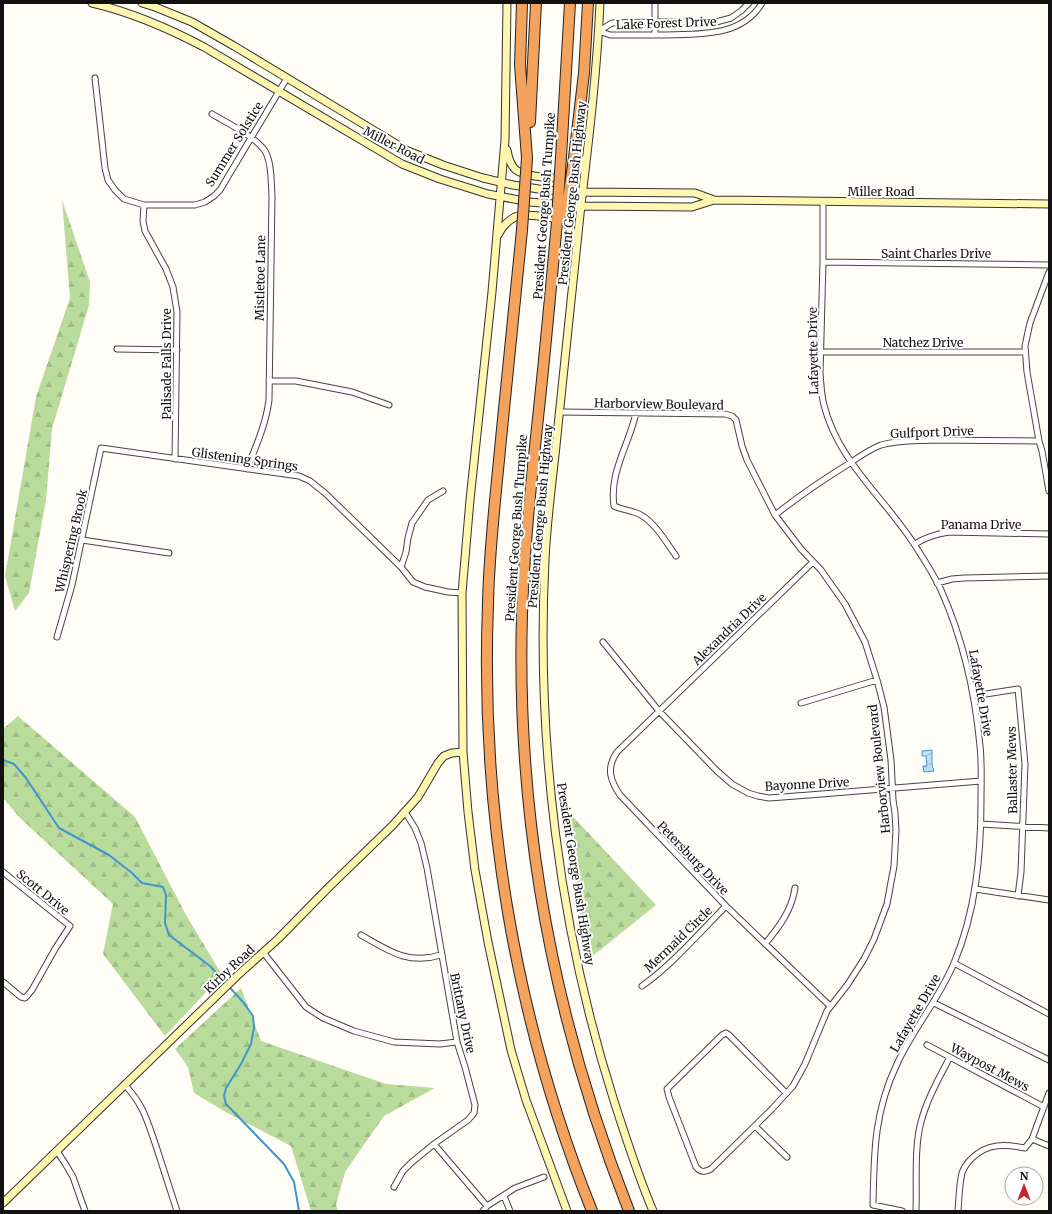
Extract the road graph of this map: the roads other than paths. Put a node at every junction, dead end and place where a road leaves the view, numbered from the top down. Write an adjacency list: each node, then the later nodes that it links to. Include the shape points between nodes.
1 (92, 3): 12 (main road, Miller Road)
2 (142, 3): 17 (main road, Miller Road, via 192,22)
3 (507, 3): 21 (main road)
4 (522, 3): 23 (highway, via 520,65)
5 (536, 3): 23 (highway, President George Bush Turnpike)
6 (570, 3): 32 (highway, President George Bush Turnpike, bridge)
7 (588, 3): 32 (highway, bridge, via 584,73 574,158 568,200)
8 (600, 3): 14 (main road, President George Bush Highway)
9 (655, 3): 13 (street)
10 (749, 3): 13 (street, Lake Forest Drive, via 731,18 716,22)
11 (762, 3): 15 (street, Lake Forest Drive, via 745,21 723,31)
12 (111, 5): 18 (main road, Miller Road, via 170,29)
13 (654, 22): 14 (street, Lake Forest Drive, via 612,23); 15 (street)
14 (599, 31): 15 (street, Lake Forest Drive, via 610,35); 22 (main road, President George Bush Highway)
15 (655, 35)
16 (95, 78): 30 (street, Summer Solstice, via 108,180 124,199)
17 (287, 78): 18 (street, Summer Solstice); 24 (main road, Miller Road, via 408,151 443,165)
18 (278, 92): 20 (street, Summer Solstice); 26 (main road, Miller Road, via 402,164 440,179)
19 (212, 114): 20 (street, Mistletoe Lane)
20 (251, 138): 30 (street, Summer Solstice, via 220,190 205,202 195,205); 42 (street, Mistletoe Lane, via 260,144 267,154 271,169)
21 (505, 140): 22 (main road, via 508,158 516,170 532,176 562,178 572,175 579,170); 24 (main road)
22 (587, 156): 25 (main road, President George Bush Highway)
23 (527, 158): 117 (highway, President George Bush Turnpike, bridge, via 488,581 490,763 502,876 522,980 552,1098)
24 (502, 182): 25 (main road, Miller Road, via 545,190); 26 (main road)
25 (583, 192): 27 (main road, Miller Road, via 695,193); 31 (main road, President George Bush Highway)
26 (500, 197): 31 (main road, Miller Road); 33 (main road)
27 (714, 200): 28 (main road, Miller Road); 31 (main road, Miller Road, via 692,207)
28 (823, 202): 29 (main road, Miller Road); 35 (street, Lafayette Drive)
29 (1049, 204)
30 (144, 205): 39 (street, Palisade Falls Drive, via 145,231 173,287 177,312)
31 (581, 206): 34 (main road, President George Bush Highway)
32 (557, 222): 118 (highway, President George Bush Turnpike, via 524,568 521,659 525,772 546,930 562,1004 591,1106)
33 (497, 237): 34 (main road, via 502,227 516,217 546,217 568,224); 63 (main road)
34 (577, 247): 44 (main road, President George Bush Highway)
35 (823, 262): 36 (street, Saint Charles Drive); 40 (street, Lafayette Drive)
36 (1049, 265)
37 (1049, 272): 41 (street, via 1030,323)
38 (117, 349): 39 (street)
39 (177, 350): 48 (street, Palisade Falls Drive)
40 (821, 352): 41 (street, Natchez Drive); 49 (street, Lafayette Drive, via 821,391 824,405 840,444)
41 (1025, 352): 46 (street)
42 (269, 381): 43 (street, via 296,381 352,392); 50 (street, Mistletoe Lane, via 267,414)
43 (389, 405)
44 (560, 412): 45 (street, Harborview Boulevard); 119 (main road, President George Bush Highway, via 545,557 542,621 543,683 556,835 582,988 621,1122)
45 (636, 413): 53 (street, Harborview Boulevard, via 732,416 736,420 747,460); 58 (street, via 616,471 614,506 641,515 660,533)
46 (1038, 441): 49 (street, Gulfport Drive, via 893,442 870,450); 52 (street)
47 (101, 448): 48 (street, Glistening Springs); 55 (street, Whispering Brook)
48 (175, 459): 50 (street, Glistening Springs)
49 (851, 462): 53 (street, Gulfport Drive); 56 (street, Lafayette Drive)
50 (247, 469): 60 (street, Glistening Springs, via 299,476 310,481 325,492)
51 (443, 491): 60 (street, via 428,500 412,523)
52 (1049, 491)
53 (775, 515): 59 (street, Harborview Boulevard)
54 (1049, 534): 56 (street, Panama Drive, via 949,532 935,534)
55 (82, 540): 57 (street); 64 (street, Whispering Brook)
56 (915, 544): 62 (street, Lafayette Drive)
57 (169, 553)
58 (676, 556)
59 (813, 562): 66 (street, Harborview Boulevard, via 854,620 865,642); 69 (street, Alexandria Drive)
60 (401, 567): 63 (street, Glistening Springs, via 413,582 424,587)
61 (1049, 576): 62 (street, via 964,578)
62 (937, 583): 67 (street, Lafayette Drive, via 960,637)
63 (462, 593): 70 (main road)
64 (57, 637)
65 (603, 642): 69 (street, Bayonne Drive)
66 (877, 680): 68 (street); 72 (street, Harborview Boulevard, via 887,728)
67 (973, 696): 71 (street, Lafayette Drive, via 980,746); 75 (street, Ballaster Mews, via 1018,688 1024,759)
68 (801, 703)
69 (659, 711): 72 (street, Bayonne Drive, via 732,784 758,796 769,798); 82 (street, Petersburg Drive, via 616,752 610,770 614,786)
70 (463, 752): 73 (main road, Kirby Road, via 444,756 418,797); 116 (main road, via 475,870 510,1050)
71 (981, 781): 72 (street, Bayonne Drive); 74 (street, Lafayette Drive)
72 (892, 788): 91 (street, Harborview Boulevard, via 896,848 887,904 864,959)
73 (405, 812): 85 (main road, Kirby Road); 86 (street, Brittany Drive, via 421,843)
74 (981, 824): 75 (street); 79 (street, Lafayette Drive)
75 (1023, 826): 76 (street); 80 (street, Ballaster Mews)
76 (1049, 828)
77 (3, 872): 88 (street, Scott Drive, via 70,926 25,998)
78 (795, 888): 84 (street, via 794,898 786,915)
79 (975, 890): 80 (street); 87 (street, Lafayette Drive)
80 (1018, 896): 81 (street)
81 (1049, 900)
82 (726, 906): 84 (street, Petersburg Drive); 89 (street, Mermaid Circle)
83 (361, 935): 86 (street, via 402,957 422,959)
84 (765, 944): 91 (street, Petersburg Drive)
85 (263, 952): 93 (street, via 306,1006 323,1018 354,1031 394,1042); 97 (main road, Kirby Road)
86 (441, 955): 93 (street, Brittany Drive)
87 (954, 963): 90 (street, Lafayette Drive); 92 (street)
88 (3, 982)
89 (642, 986)
90 (934, 1003): 96 (street); 120 (street, Lafayette Drive, via 897,1064 881,1106 878,1122 874,1152 874,1205)
91 (830, 1006): 98 (street, Harborview Boulevard, via 799,1076)
92 (1049, 1014)
93 (457, 1042): 103 (street, Brittany Drive, via 475,1105 474,1113)
94 (927, 1045): 95 (street, Waypost Mews)
95 (950, 1057): 100 (street, Waypost Mews); 121 (street, via 937,1080 921,1122 917,1149)
96 (1049, 1060)
97 (125, 1085): 105 (main road, Kirby Road); 113 (street, via 143,1110)
98 (786, 1093): 101 (street, Harborview Boulevard); 101 (street, Harborview Boulevard, via 726,1033 667,1089 696,1167 701,1171 714,1166)
99 (1049, 1093): 100 (street)
100 (1044, 1107): 102 (street)
101 (755, 1126): 106 (street)
102 (1032, 1139): 104 (street); 122 (street, via 1025,1148 1003,1145 983,1150 967,1163 962,1172)
103 (434, 1144): 108 (street, Brittany Drive, via 403,1172); 111 (street)
104 (1049, 1146)
105 (57, 1151): 110 (main road, Kirby Road); 112 (street, via 73,1177)
106 (787, 1157)
107 (544, 1177): 109 (street, via 515,1188)
108 (394, 1186)
109 (504, 1196): 111 (street); 115 (street)
110 (3, 1203)
111 (487, 1206): 114 (street)
112 (86, 1211)
113 (177, 1211)
114 (483, 1211)
115 (510, 1211)
116 (567, 1211)
117 (592, 1211)
118 (629, 1211)
119 (653, 1211)
120 (902, 1211)
121 (916, 1211)
122 (958, 1211)

